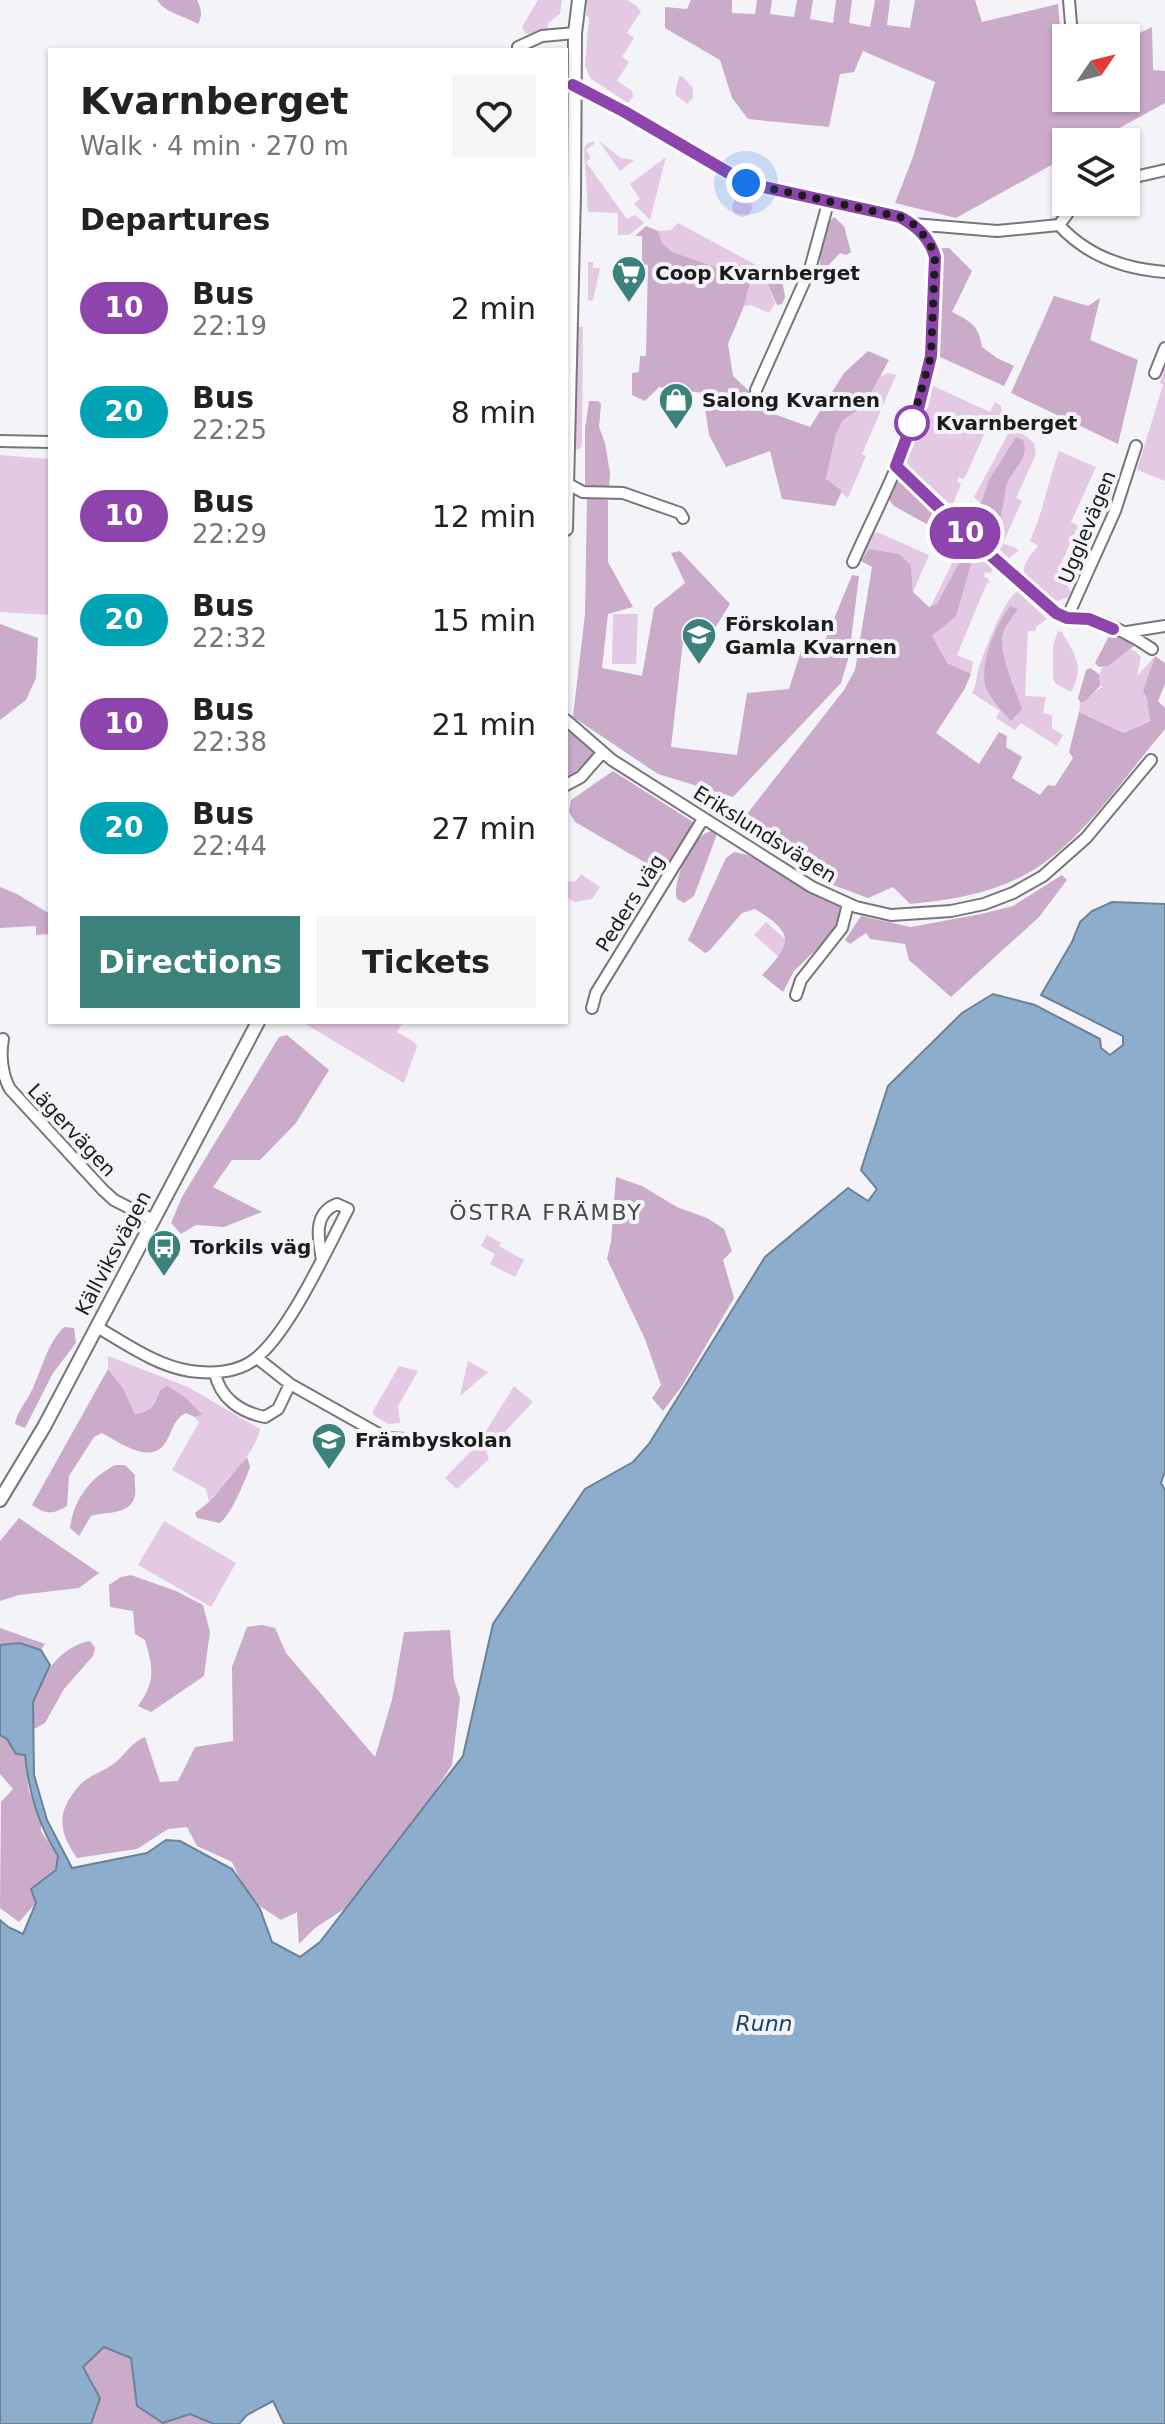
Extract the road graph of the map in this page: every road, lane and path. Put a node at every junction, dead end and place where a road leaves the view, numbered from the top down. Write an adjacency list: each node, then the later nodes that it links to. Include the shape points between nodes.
1 (579, 0): 4 (street)
2 (1069, 0): 3 (street)
3 (1071, 24)
4 (575, 33): 5 (street, via 542,36); 6 (street)
5 (518, 47)
6 (573, 85): 9 (street, via 746,183); 19 (street)
7 (1165, 170): 8 (street)
8 (1140, 176)
9 (828, 203): 11 (street); 16 (street, via 810,269)
10 (1066, 216): 12 (street)
11 (913, 224): 12 (street, via 997,231); 21 (street, via 935,257 931,356)
12 (1059, 225): 13 (street, via 1114,262)
13 (1165, 272)
14 (1165, 348): 15 (street)
15 (1155, 373)
16 (756, 390)
17 (0, 441): 18 (street)
18 (48, 442)
19 (568, 442)
20 (1136, 446): 25 (street, Ugglevägen, via 1115,511)
21 (896, 466): 24 (street); 25 (street, via 1039,599)
22 (568, 484): 23 (street, via 583,492 623,493)
23 (683, 518)
24 (853, 562)
25 (1067, 618): 27 (street, via 1089,619)
26 (1165, 626): 27 (street)
27 (1127, 632): 28 (street)
28 (1152, 649)
29 (568, 722): 30 (street, Erikslundsvägen)
30 (602, 753): 32 (street); 33 (street, Erikslundsvägen)
31 (1151, 760): 34 (street, Erikslundsvägen, via 1068,856 1013,893 984,904 920,914 891,915)
32 (568, 784)
33 (703, 819): 34 (street, Erikslundsvägen); 36 (street, Peders väg, via 596,993)
34 (848, 904): 35 (street, via 842,928 801,980)
35 (796, 995)
36 (592, 1008)
37 (257, 1024): 39 (street, Källviksvägen)
38 (3, 1039): 39 (street, Lägervägen, via 3,1073 10,1089 103,1190)
39 (153, 1220): 41 (street, Källviksvägen)
40 (322, 1260): 40 (street, via 321,1215 337,1204 348,1209); 42 (street, via 280,1331)
41 (97, 1327): 43 (street, via 165,1364); 46 (street, Källviksvägen)
42 (257, 1358): 43 (street); 44 (street)
43 (215, 1373): 44 (street, via 224,1397 265,1417 278,1409)
44 (290, 1384): 45 (street, via 386,1438)
45 (405, 1439)
46 (0, 1500)

